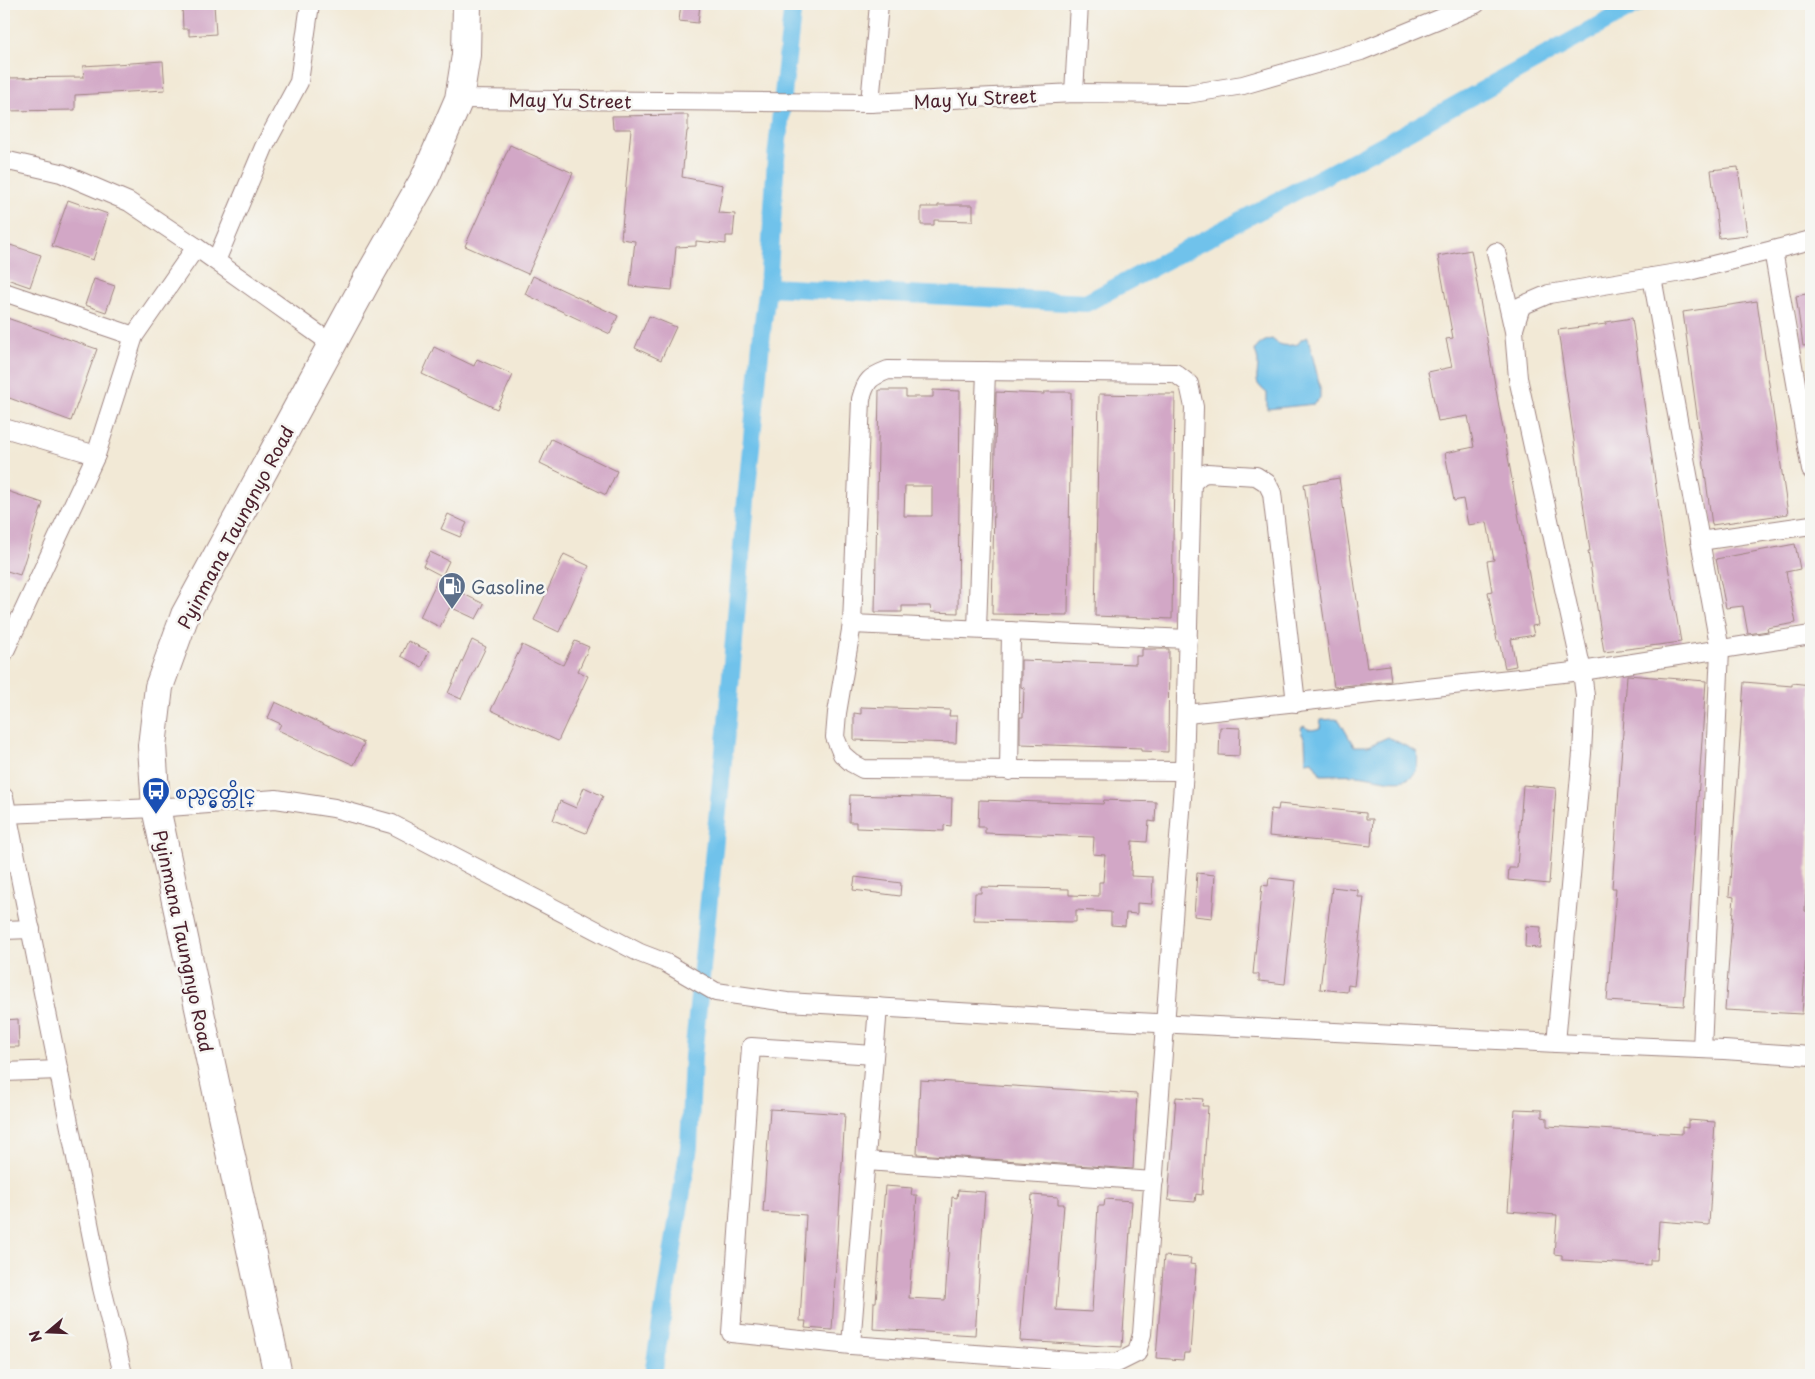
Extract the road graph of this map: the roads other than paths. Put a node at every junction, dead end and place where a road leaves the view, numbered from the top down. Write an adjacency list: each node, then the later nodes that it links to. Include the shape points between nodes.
1 (310, 4): 14 (street, via 299,82 264,147)
2 (468, 4): 7 (main road, Pyinmana Taungnyo Road, via 466,55)
3 (879, 4): 8 (street)
4 (1078, 4): 6 (street)
5 (1468, 6): 6 (street, May Yu Street, via 1361,51 1243,85 1187,94)
6 (1074, 93): 8 (street, May Yu Street)
7 (459, 99): 8 (street, May Yu Street); 19 (main road, Pyinmana Taungnyo Road, via 425,178)
8 (870, 103)
9 (4, 160): 11 (street, via 61,173 129,202)
10 (1811, 240): 12 (street)
11 (196, 247): 14 (street); 18 (street)
12 (1773, 250): 15 (street); 23 (street)
13 (1496, 252): 17 (street)
14 (216, 261): 19 (street)
15 (1652, 278): 17 (street, via 1549,294 1521,306); 26 (street)
16 (4, 292): 18 (street)
17 (1514, 331): 34 (street, via 1518,378)
18 (134, 336): 22 (street)
19 (332, 344): 40 (main road, Pyinmana Taungnyo Road, via 185,615 158,687 152,746)
20 (986, 371): 24 (street, via 1175,373 1190,384 1194,407); 27 (street, via 888,370 873,376 865,384); 28 (street)
21 (4, 428): 22 (street)
22 (96, 455): 33 (street)
23 (1811, 470)
24 (1192, 483): 31 (street); 35 (street, via 1207,473 1256,476 1267,483 1272,493)
25 (1811, 525): 26 (street)
26 (1700, 541): 32 (street)
27 (852, 624): 28 (street); 37 (street, via 844,661 836,737 842,754 852,764 863,769)
28 (976, 629): 29 (street)
29 (1011, 631): 31 (street); 37 (street)
30 (1811, 635): 32 (street)
31 (1188, 638): 36 (street)
32 (1720, 650): 34 (street); 46 (street)
33 (4, 653)
34 (1582, 671): 35 (street); 45 (street, via 1585,696 1582,753)
35 (1296, 703): 36 (street)
36 (1187, 714): 38 (street)
37 (1009, 771): 38 (street)
38 (1184, 771): 44 (street)
39 (5, 808): 40 (street); 41 (street)
40 (156, 808): 43 (street, via 276,799 334,808 392,824 640,953 666,963 716,992 787,1002); 55 (main road, Pyinmana Taungnyo Road)
41 (30, 929): 42 (street); 49 (street)
42 (4, 930)
43 (878, 1007): 44 (street); 47 (street)
44 (1166, 1024): 45 (street); 52 (street)
45 (1556, 1043): 46 (street)
46 (1702, 1049): 48 (street)
47 (874, 1055): 51 (street); 53 (street, via 751,1047 730,1333)
48 (1811, 1056)
49 (59, 1070): 50 (street); 54 (street)
50 (4, 1072)
51 (866, 1161): 52 (street); 53 (street)
52 (1154, 1181): 53 (street, via 1142,1334 1137,1353 1117,1363 1107,1363)
53 (851, 1345)
54 (122, 1375)
55 (278, 1375)

